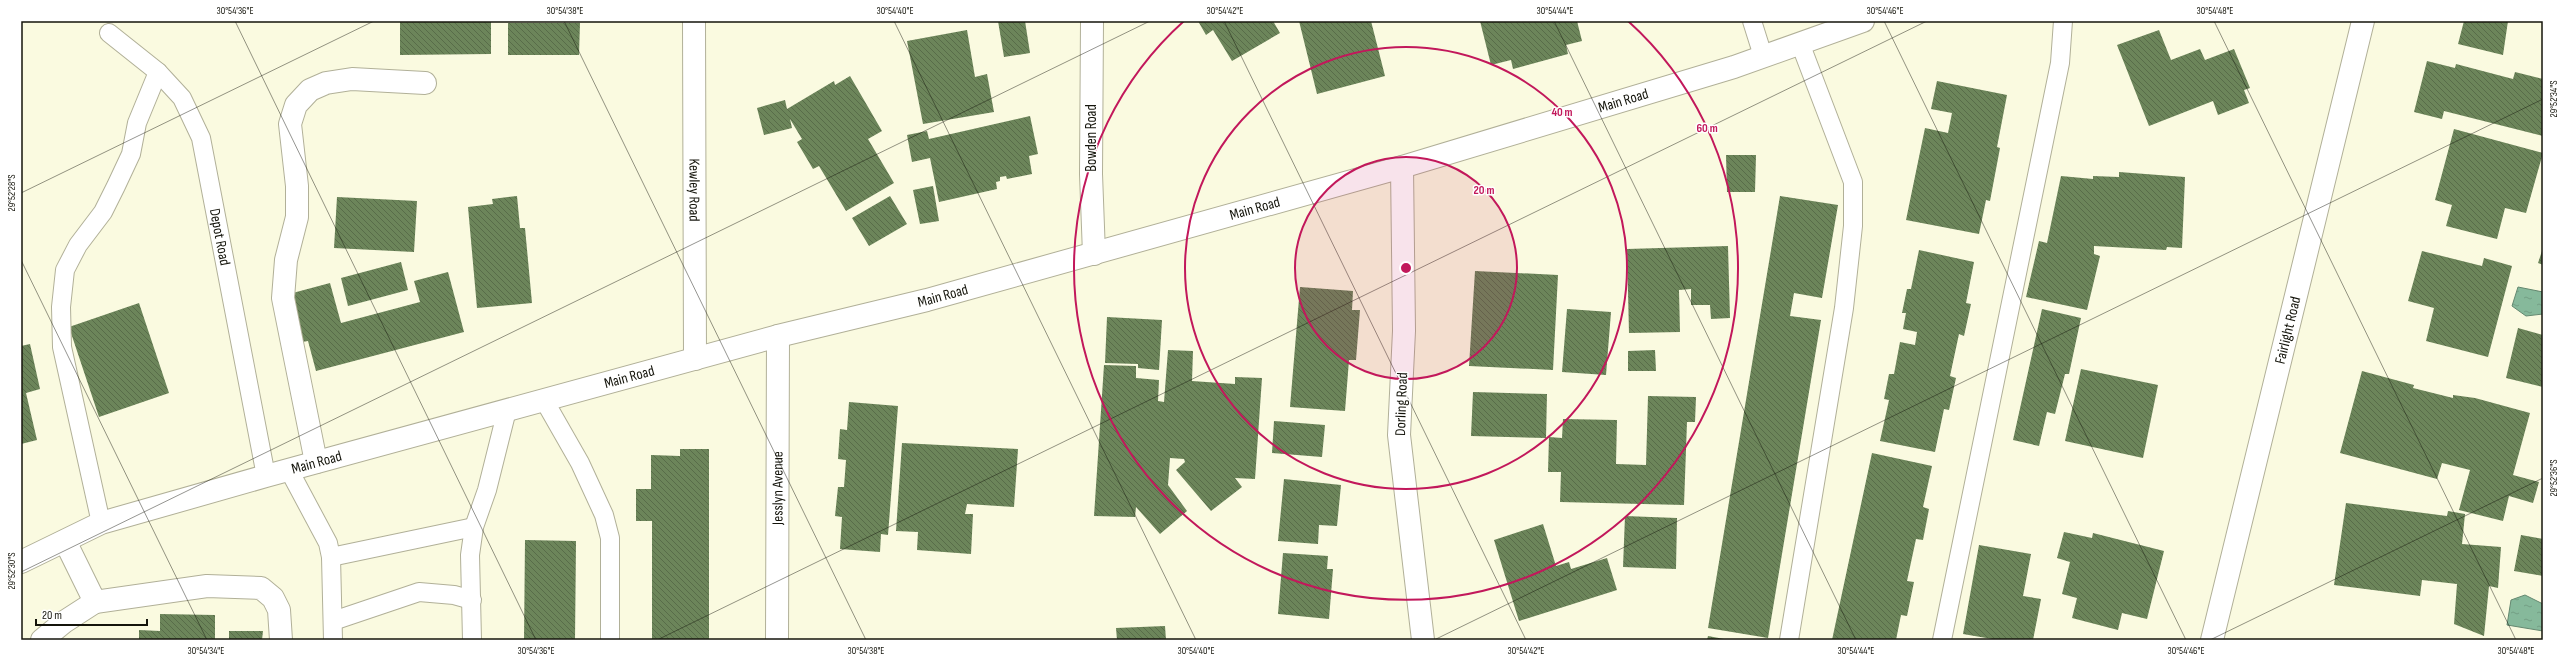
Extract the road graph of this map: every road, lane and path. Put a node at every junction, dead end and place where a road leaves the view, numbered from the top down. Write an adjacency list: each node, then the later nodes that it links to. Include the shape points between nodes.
1 (694, 21): 15 (street, Kewley Road)
2 (1092, 21): 13 (street, Bowden Road, via 1090,174)
3 (1752, 21): 9 (lane)
4 (2063, 21): 37 (lane, via 2060,63)
5 (2363, 21): 38 (street, Fairlight Road)
6 (1851, 23): 8 (street, Main Road)
7 (109, 33): 10 (lane, Depot Road)
8 (1800, 43): 9 (street, Main Road); 36 (lane, via 1853,182 1853,226 1844,308)
9 (1763, 56): 12 (street, Main Road, via 1734,67)
10 (158, 72): 20 (lane, Depot Road, via 182,98 201,138); 21 (lane, via 137,123 131,154 116,186 103,212 78,245 65,270 62,348)
11 (425, 83): 18 (street, via 352,79 326,83 310,90 296,105 290,124 297,186 297,217 286,260 283,298)
12 (1402, 166): 13 (street, Main Road); 35 (street, Dorling Road, via 1404,331 1399,435)
13 (1094, 254): 14 (street, Main Road, via 927,300)
14 (778, 336): 15 (street, Main Road); 34 (street, Jesslyn Avenue)
15 (695, 359): 16 (street, Main Road)
16 (544, 400): 17 (street, Main Road); 33 (lane, via 580,464 604,515 610,538)
17 (507, 410): 18 (street, Main Road); 22 (lane, via 487,490)
18 (316, 462): 19 (street, Main Road)
19 (289, 470): 20 (street, Main Road); 24 (lane, via 321,526)
20 (266, 476): 21 (street, Main Road)
21 (101, 523): 23 (street, Main Road)
22 (474, 527): 24 (lane); 26 (lane, via 470,555)
23 (65, 541): 25 (street, Main Road); 27 (street)
24 (331, 557): 28 (lane)
25 (21, 562)
26 (472, 600): 28 (lane, via 454,595 419,592); 32 (lane)
27 (95, 602): 29 (street); 30 (street, via 207,586 261,588 273,598 278,610)
28 (333, 621): 31 (lane)
29 (42, 640)
30 (281, 640)
31 (333, 640)
32 (472, 640)
33 (610, 640)
34 (777, 640)
35 (1423, 640)
36 (1790, 640)
37 (1942, 640)
38 (2212, 640)

